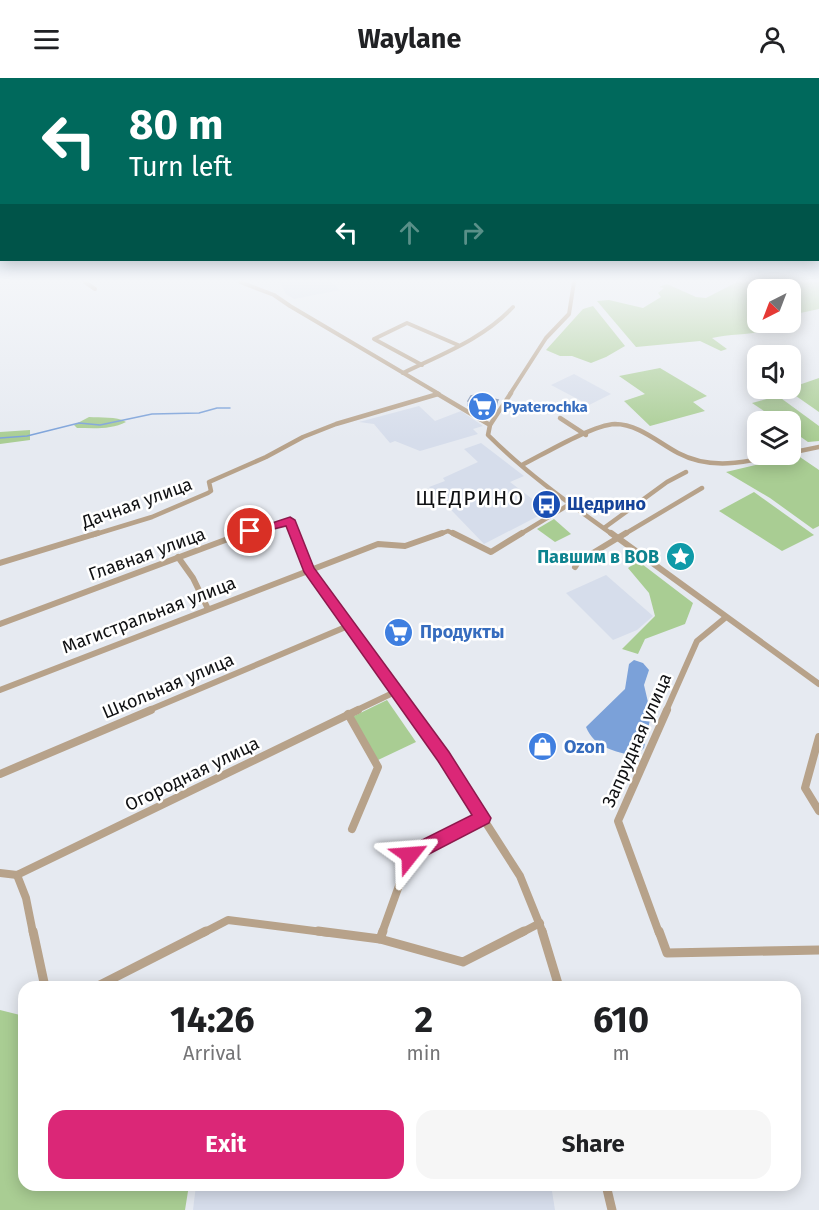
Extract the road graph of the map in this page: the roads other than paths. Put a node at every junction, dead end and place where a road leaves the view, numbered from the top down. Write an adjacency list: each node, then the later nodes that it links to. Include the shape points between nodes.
1 (339, 335): 8 (street)
2 (383, 335): 7 (street, via 374,339)
3 (434, 335): 6 (street)
4 (477, 335): 6 (street)
5 (549, 335): 11 (street)
6 (458, 345): 7 (street)
7 (422, 365): 8 (street)
8 (403, 373): 9 (street)
9 (438, 394): 11 (street); 23 (street, Дачная улица, via 303,437 209,482 211,491 152,517)
10 (560, 418): 12 (street)
11 (490, 425): 16 (street, via 488,435)
12 (586, 435): 15 (street, via 612,424 636,430 691,459 722,465); 16 (street)
13 (819, 447): 14 (street)
14 (801, 451)
15 (747, 463)
16 (522, 465): 19 (street)
17 (686, 472): 20 (street)
18 (702, 488): 21 (street)
19 (570, 504): 20 (street); 25 (street, Магистральная улица, via 491,552 448,531 405,546 389,548 378,544)
20 (604, 528): 21 (street)
21 (619, 539): 24 (street, via 578,562); 27 (street)
22 (178, 557): 25 (street, Главная улица, via 290,520); 26 (street); 28 (street, Главная улица)
23 (0, 563)
24 (576, 567)
25 (308, 569): 26 (street, Магистральная улица); 29 (street)
26 (208, 609): 31 (street, Магистральная улица)
27 (725, 618): 30 (street); 43 (street, Запрудная улица, via 697,641 618,821 667,953)
28 (0, 624)
29 (348, 626): 32 (street); 35 (street, Школьная улица)
30 (819, 684)
31 (0, 690)
32 (396, 691): 33 (street, Огородная улица); 37 (street)
33 (348, 714): 38 (street, via 378,767); 40 (street, Огородная улица)
34 (819, 737): 36 (street, via 805,788)
35 (0, 774)
36 (819, 811)
37 (483, 818): 41 (street, via 520,876); 42 (street, via 410,855)
38 (352, 828)
39 (0, 873): 40 (street)
40 (17, 875): 44 (street, via 26,898)
41 (540, 923): 42 (street, via 463,962); 46 (street)
42 (380, 939): 45 (street, via 228,920)
43 (819, 950)
44 (44, 981)
45 (108, 981)
46 (557, 981)
47 (607, 1191): 48 (street)
48 (612, 1210)

